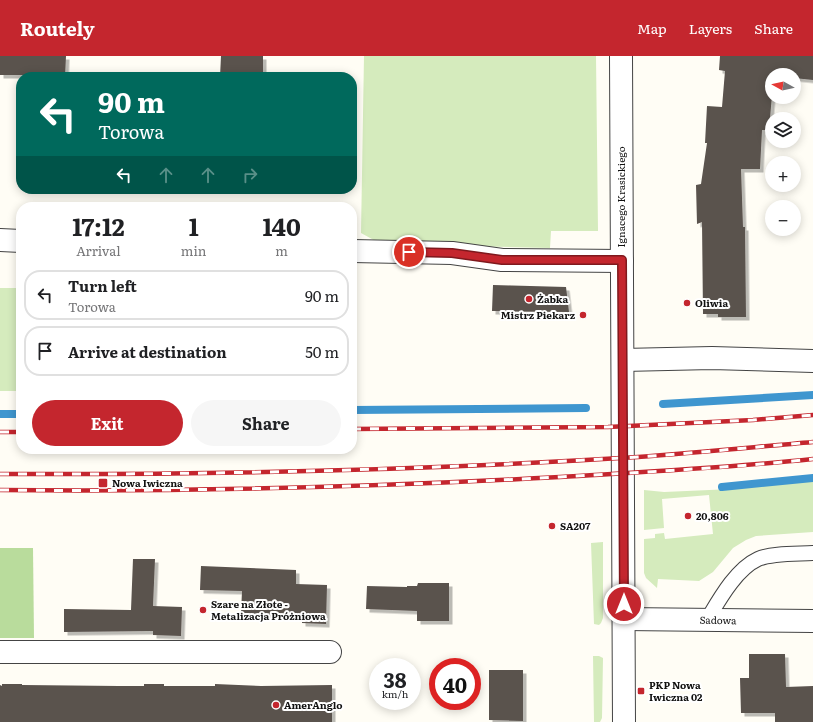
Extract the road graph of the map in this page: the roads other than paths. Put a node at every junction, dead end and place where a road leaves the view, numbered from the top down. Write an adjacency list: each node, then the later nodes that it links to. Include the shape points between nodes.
1 (621, 56): 5 (street, Ignacego Krasickiego)
2 (0, 240): 3 (street)
3 (16, 241)
4 (357, 251): 5 (street, via 452,253 502,260)
5 (622, 260): 6 (street, Ignacego Krasickiego)
6 (623, 360): 7 (street, via 712,358); 9 (street, Ignacego Krasickiego)
7 (813, 361)
8 (813, 553): 10 (lane, via 759,558 744,567)
9 (624, 619): 10 (street, Sadowa); 14 (street, Ignacego Krasickiego)
10 (707, 620): 11 (street, Sadowa)
11 (813, 621)
12 (0, 652): 13 (street)
13 (330, 652)
14 (624, 722)

